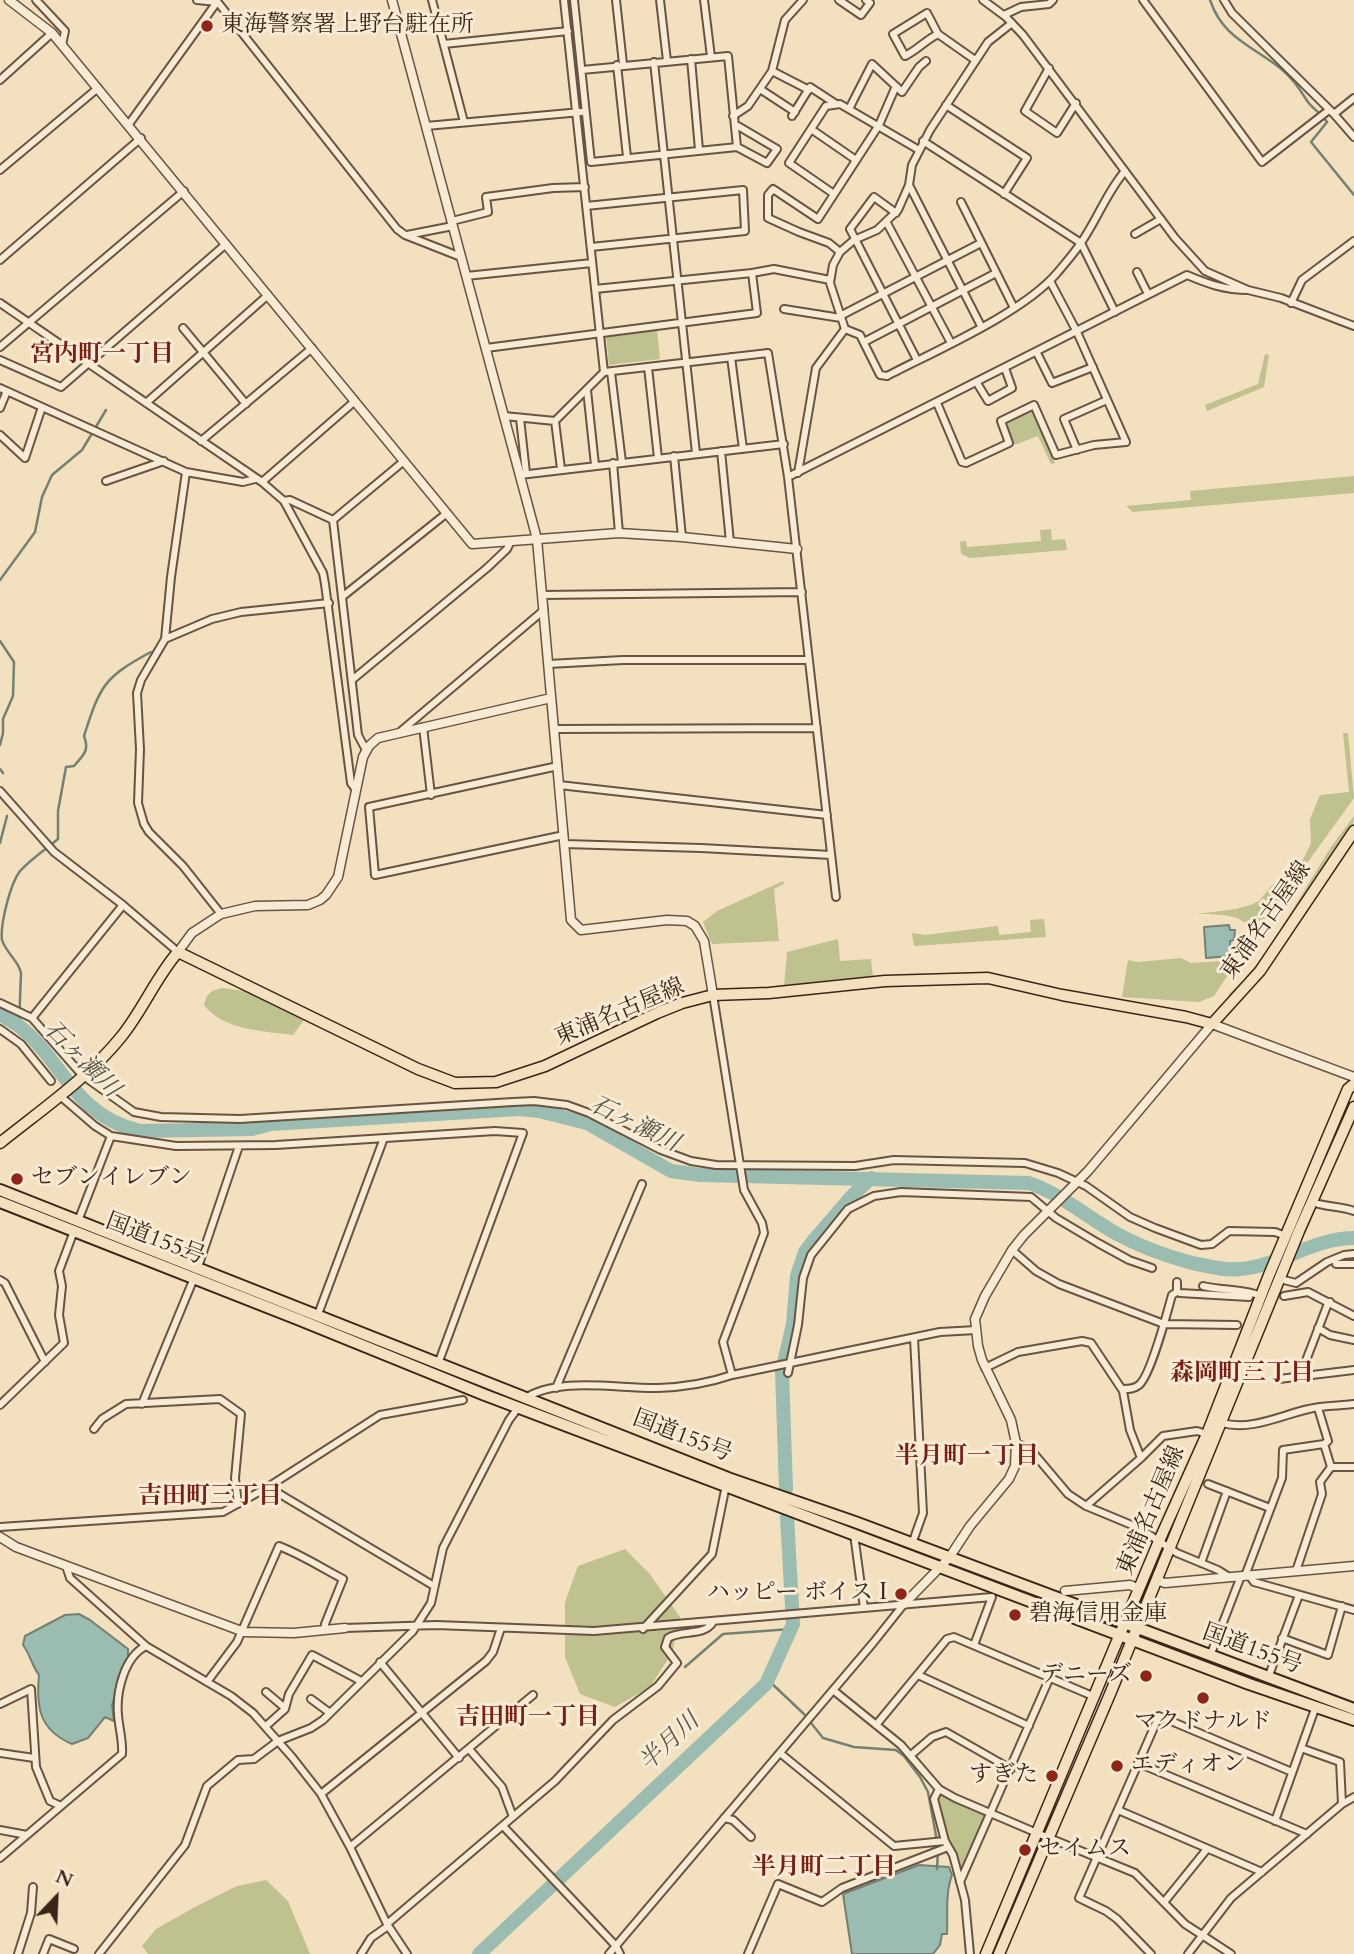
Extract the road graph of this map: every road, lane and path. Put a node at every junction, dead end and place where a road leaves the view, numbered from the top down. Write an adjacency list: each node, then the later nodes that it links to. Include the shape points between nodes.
1 (9, 0): 22 (street)
2 (36, 0): 25 (street, via 65,31)
3 (197, 0): 18 (street)
4 (392, 0): 53 (street)
5 (432, 0): 24 (street)
6 (564, 0): 21 (street)
7 (574, 0): 34 (street)
8 (616, 0): 32 (street)
9 (660, 0): 28 (street)
10 (704, 0): 26 (street)
11 (803, 0): 35 (street, via 785,20)
12 (839, 0): 13 (street, via 861,15 870,3)
13 (866, 0)
14 (983, 0): 19 (street)
15 (1053, 0): 19 (street)
16 (1143, 0): 48 (street, via 1262,162)
17 (1224, 0): 48 (street, via 1231,13)
18 (216, 1): 51 (street); 80 (street)
19 (1004, 15): 20 (street)
20 (1012, 23): 30 (street, via 988,42); 33 (street)
21 (568, 31): 24 (street); 47 (street)
22 (52, 33): 25 (street); 36 (street)
23 (938, 34): 23 (street, via 927,13 892,34 905,55); 30 (street)
24 (444, 44): 50 (street)
25 (62, 45): 38 (street)
26 (710, 57): 27 (street); 49 (street, via 728,56)
27 (691, 59): 28 (street); 60 (street)
28 (667, 61): 31 (street)
29 (926, 61): 37 (street, via 902,92)
30 (975, 61): 44 (street)
31 (653, 62): 32 (street); 62 (street)
32 (620, 65): 34 (street); 63 (street)
33 (1049, 68): 42 (street); 42 (street, via 1025,111 1057,133)
34 (582, 70): 46 (street)
35 (772, 71): 39 (street); 40 (street)
36 (0, 80)
37 (896, 86): 45 (street, via 872,64); 52 (street)
38 (98, 88): 51 (street); 65 (street)
39 (760, 89): 40 (street, via 793,114); 49 (street, via 748,106)
40 (809, 90): 43 (street)
41 (1354, 98): 48 (street)
42 (1076, 103): 66 (street)
43 (837, 104): 45 (street); 55 (street, via 826,106)
44 (946, 105): 58 (street); 71 (street, via 1027,158)
45 (849, 109): 52 (street)
46 (586, 111): 47 (street); 63 (street, via 591,162)
47 (576, 112): 50 (street); 68 (street)
48 (1327, 113): 56 (street)
49 (733, 116): 54 (street)
50 (464, 122): 53 (street)
51 (129, 124): 57 (street)
52 (879, 125): 61 (street); 64 (street)
53 (426, 126): 77 (street)
54 (735, 127): 59 (street); 59 (street, via 777,149 767,163)
55 (811, 130): 64 (street); 70 (street, via 789,163)
56 (1354, 137)
57 (141, 138): 69 (street); 90 (street)
58 (923, 141): 61 (street); 71 (street)
59 (737, 147): 60 (street)
60 (699, 150): 62 (street)
61 (919, 150): 67 (street)
62 (664, 154): 63 (street); 72 (street)
63 (627, 158)
64 (856, 160): 70 (street)
65 (0, 170)
66 (1125, 171): 76 (street); 85 (street)
67 (909, 185): 75 (street); 91 (street)
68 (585, 187): 74 (street); 77 (street, via 486,197 488,212)
69 (184, 191): 86 (street); 114 (street)
70 (834, 194): 88 (street, via 818,219 774,189 768,195 768,218)
71 (1004, 194): 85 (street)
72 (669, 198): 74 (street); 81 (street); 81 (street, via 743,190 745,231)
73 (961, 202): 84 (street)
74 (586, 206): 87 (street)
75 (896, 213): 78 (street); 82 (street, via 874,197 850,229)
76 (1161, 219): 79 (street); 103 (street, via 1205,271)
77 (453, 223): 80 (street, via 428,233); 89 (street)
78 (887, 223): 82 (street); 97 (street)
79 (1135, 234)
80 (405, 235): 89 (street)
81 (674, 239): 87 (street); 100 (street)
82 (854, 240): 88 (street); 106 (street)
83 (1354, 241): 108 (street, via 1302,279)
84 (981, 243): 91 (street); 95 (street)
85 (1081, 243): 99 (street); 112 (street)
86 (226, 244): 105 (street); 134 (street)
87 (591, 247): 92 (street)
88 (841, 252): 98 (street)
89 (461, 257): 96 (street)
90 (0, 260)
91 (947, 260): 97 (street); 102 (street)
92 (593, 263): 96 (street); 101 (street)
93 (1137, 272): 104 (street)
94 (752, 273): 98 (street, via 774,269); 100 (street); 115 (street, via 757,313)
95 (996, 273): 102 (street); 110 (street)
96 (466, 276): 127 (street)
97 (915, 276): 106 (street); 109 (street)
98 (830, 280): 113 (street)
99 (1050, 281): 110 (street); 121 (street)
100 (678, 282): 101 (street); 115 (street)
101 (595, 289): 122 (street)
102 (963, 290): 109 (street); 117 (street)
103 (1248, 290): 104 (street, via 1229,290 1187,275); 108 (street)
104 (1148, 294): 112 (street)
105 (268, 295): 126 (street); 129 (street)
106 (883, 295): 113 (street); 116 (street)
107 (0, 303): 114 (street)
108 (1291, 303): 118 (street)
109 (932, 307): 116 (street); 124 (street)
110 (1014, 307): 117 (street)
111 (784, 309): 113 (street)
112 (1115, 312): 121 (street)
113 (841, 317): 120 (street)
114 (28, 322): 125 (street); 134 (street)
115 (683, 322): 122 (street); 133 (street)
116 (898, 324): 123 (street); 132 (street)
117 (981, 326): 124 (street)
118 (1354, 326)
119 (183, 328): 129 (street)
120 (845, 329): 123 (street, via 860,335); 168 (street, via 816,368)
121 (1077, 332): 128 (street); 136 (street)
122 (600, 333): 127 (street); 138 (street)
123 (863, 342): 132 (street, via 880,374 887,376)
124 (951, 343): 132 (street)
125 (0, 347)
126 (312, 348): 143 (street); 146 (street)
127 (486, 348): 149 (street)
128 (1037, 352): 136 (street, via 1052,383); 137 (street)
129 (204, 353): 144 (street); 146 (street)
130 (732, 357): 133 (street); 154 (street, via 768,353); 155 (street)
131 (0, 360): 134 (street, via 61,387)
132 (917, 360)
133 (688, 362): 135 (street); 158 (street)
134 (89, 363): 144 (street)
135 (648, 367): 138 (street); 160 (street)
136 (1093, 367): 142 (street)
137 (1005, 369): 139 (street); 139 (street, via 1013,386 988,401)
138 (608, 372): 141 (street); 163 (street)
139 (977, 383): 145 (street)
140 (3, 390): 147 (street); 148 (street)
141 (587, 390): 151 (street); 165 (street)
142 (1107, 400): 156 (street, via 1064,419); 156 (street, via 1126,442)
143 (355, 401): 162 (street); 172 (street)
144 (146, 403): 153 (street)
145 (937, 403): 156 (street, via 962,462 1009,443 1001,421 1034,405 1056,455); 168 (street)
146 (246, 404): 153 (street)
147 (42, 407): 152 (street, via 25,458); 161 (street)
148 (0, 408)
149 (504, 416): 150 (street); 169 (street)
150 (520, 418): 151 (street); 169 (street)
151 (555, 421): 166 (street)
152 (0, 435)
153 (201, 441): 172 (street)
154 (784, 444): 155 (street); 170 (street)
155 (743, 449): 157 (street)
156 (1077, 450)
157 (721, 451): 158 (street); 179 (street)
158 (696, 453): 159 (street)
159 (674, 456): 160 (street); 177 (street)
160 (658, 458): 163 (street)
161 (164, 461): 167 (street); 171 (street)
162 (404, 461): 174 (street); 175 (street)
163 (622, 462): 164 (street)
164 (613, 463): 165 (street); 176 (street)
165 (595, 465): 166 (street)
166 (561, 469): 169 (street)
167 (186, 472): 172 (street); 187 (street)
168 (798, 473): 170 (street)
169 (523, 474): 178 (street)
170 (788, 477): 181 (street)
171 (106, 481)
172 (258, 481): 173 (street)
173 (284, 501): 175 (street); 185 (street, via 323,573)
174 (447, 513): 180 (street, via 472,544); 184 (street)
175 (333, 520): 184 (street)
176 (619, 534): 177 (street); 178 (street)
177 (682, 537): 179 (street)
178 (537, 539): 180 (street); 183 (street)
179 (730, 542): 181 (street)
180 (510, 543): 190 (street, via 487,568)
181 (797, 549): 182 (street)
182 (802, 592): 183 (street); 188 (street)
183 (542, 595): 186 (street)
184 (342, 597): 190 (street)
185 (328, 603): 187 (street, via 241,612); 199 (street, via 351,783)
186 (544, 610): 189 (street); 195 (street)
187 (164, 639): 208 (street, via 138,688 139,814 149,832)
188 (810, 660): 189 (street); 193 (street)
189 (548, 664): 191 (street)
190 (352, 680): 196 (street, via 358,735)
191 (551, 698): 192 (street); 194 (street)
192 (424, 727): 195 (street); 201 (street)
193 (817, 728): 194 (street); 202 (street)
194 (554, 729): 197 (street)
195 (400, 732): 196 (street, via 378,738)
196 (366, 750): 199 (street)
197 (558, 766): 198 (street); 201 (street)
198 (559, 785): 202 (street); 204 (street)
199 (356, 790): 208 (street, via 338,877 320,900 308,905 245,907)
200 (0, 791): 207 (street, via 54,852)
201 (431, 795): 204 (street, via 369,807 375,875)
202 (827, 815): 205 (street)
203 (1354, 831): 213 (main road, 東浦名古屋線, via 1260,971)
204 (564, 840): 205 (street); 210 (street, via 574,925 581,930 667,919 687,921 704,941)
205 (831, 855): 206 (street)
206 (836, 897)
207 (123, 905): 209 (street); 212 (street)
208 (222, 914): 209 (street, via 192,933)
209 (178, 952): 210 (main road, 東浦名古屋線, via 455,1083 514,1077 657,1013); 215 (main road, via 122,1037)
210 (713, 995): 213 (main road, 東浦名古屋線, via 988,978); 225 (street)
211 (0, 1003): 212 (street)
212 (32, 1018): 215 (street)
213 (1212, 1024): 216 (street); 226 (street)
214 (0, 1029): 217 (street, via 21,1044)
215 (81, 1076): 219 (main road); 225 (street, via 134,1112 161,1117 240,1119 552,1103 589,1113 671,1154)
216 (1354, 1077)
217 (51, 1081)
218 (1354, 1084): 234 (main road, 東浦名古屋線, via 1348,1088)
219 (60, 1094): 221 (street); 223 (main road)
220 (1354, 1107): 230 (main road, 東浦名古屋線)
221 (111, 1136): 224 (street, via 176,1146); 233 (street)
222 (384, 1138): 224 (street); 251 (street); 259 (street, via 523,1133)
223 (0, 1143)
224 (239, 1146): 240 (street)
225 (740, 1167): 226 (street, via 855,1166 894,1160 1015,1161); 264 (street, via 744,1190 764,1233 723,1342)
226 (1076, 1182): 231 (street); 234 (street, via 1130,1217 1201,1245 1212,1244 1229,1231 1275,1233)
227 (642, 1184): 267 (street)
228 (0, 1190): 233 (highway, 国道155号)
229 (0, 1202): 233 (highway, 国道155号)
230 (1312, 1202): 232 (street); 241 (main road, 東浦名古屋線)
231 (1050, 1209): 235 (street); 239 (street, via 1116,1254); 260 (street, via 1025,1196 901,1192 874,1196 848,1209 817,1245 806,1267 798,1325)
232 (1354, 1211)
233 (76, 1226): 240 (highway, 国道155号); 258 (street, via 59,1271 64,1343)
234 (1285, 1238): 246 (main road, 東浦名古屋線)
235 (1012, 1250): 252 (street, via 1036,1272 1059,1284); 255 (street, via 979,1309)
236 (1354, 1254): 241 (street, via 1327,1262 1296,1283)
237 (1336, 1264): 238 (street)
238 (1354, 1264)
239 (1152, 1268)
240 (196, 1274): 251 (highway, 国道155号); 270 (highway, 国道155号); 271 (street)
241 (1281, 1276): 275 (main road, 東浦名古屋線)
242 (0, 1280): 258 (street)
243 (1177, 1282): 245 (street)
244 (1203, 1286): 246 (street)
245 (1177, 1292): 248 (street); 252 (street, via 1172,1295)
246 (1261, 1296): 277 (main road, 東浦名古屋線)
247 (1284, 1296): 249 (street, via 1308,1292)
248 (1249, 1297)
249 (1330, 1303): 250 (street); 254 (street)
250 (1354, 1316)
251 (317, 1317): 259 (highway, 国道155号)
252 (1164, 1324): 253 (street); 268 (street, via 1143,1380 1135,1388)
253 (1237, 1325)
254 (1318, 1328): 257 (street); 265 (street)
255 (976, 1330): 256 (street); 261 (street)
256 (914, 1338): 260 (street); 294 (street, via 923,1513)
257 (1354, 1340)
258 (45, 1362): 273 (street)
259 (438, 1364): 270 (highway, 国道155号)
260 (785, 1364): 263 (street); 264 (street)
261 (985, 1368): 268 (street, via 1018,1352 1086,1340); 278 (street, via 1011,1420)
262 (1354, 1370): 265 (street)
263 (788, 1373)
264 (732, 1376): 267 (street, via 701,1385 658,1388)
265 (1300, 1376): 266 (street)
266 (1279, 1379)
267 (556, 1388): 270 (street, via 538,1391)
268 (1123, 1390): 280 (street)
269 (463, 1400): 285 (street, via 380,1415)
270 (522, 1403): 284 (highway, 国道155号); 294 (highway, 国道155号); 305 (street, via 443,1548)
271 (142, 1404): 276 (street, via 126,1404); 287 (street, via 220,1399 241,1414 235,1478)
272 (1354, 1404): 274 (street)
273 (0, 1405)
274 (1318, 1408): 275 (street, via 1258,1423); 279 (street, via 1328,1441)
275 (1222, 1423): 295 (main road, 東浦名古屋線)
276 (94, 1429)
277 (1207, 1434): 280 (street, via 1163,1436); 293 (main road, 東浦名古屋線)
278 (1016, 1443): 288 (street, via 1030,1449 1068,1494); 296 (street, via 1009,1479)
279 (1324, 1444): 281 (street); 289 (street, via 1283,1450 1282,1478)
280 (1141, 1458): 288 (street)
281 (1331, 1467): 282 (street); 301 (street, via 1320,1482 1322,1494)
282 (1354, 1467)
283 (1208, 1484): 286 (street)
284 (726, 1485): 291 (highway, 国道155号); 317 (street, via 712,1554)
285 (268, 1487): 287 (street); 305 (street)
286 (1227, 1491): 289 (street); 297 (street)
287 (238, 1504): 290 (street, via 223,1512)
288 (1086, 1506): 293 (street)
289 (1270, 1508): 302 (street)
290 (0, 1527)
291 (854, 1534): 300 (highway, 国道155号); 311 (street)
292 (0, 1537): 298 (street)
293 (1159, 1541): 295 (street); 306 (main road, 東浦名古屋線)
294 (912, 1544): 296 (highway, 国道155号)
295 (1169, 1548): 297 (street); 304 (main road, 東浦名古屋線)
296 (949, 1558): 300 (street); 320 (highway, 国道155号)
297 (1201, 1563): 303 (street)
298 (66, 1566): 319 (street); 323 (street, via 70,1578)
299 (1354, 1566): 301 (street)
300 (940, 1567): 309 (street); 320 (highway, 国道155号)
301 (1296, 1571): 302 (street)
302 (1245, 1576): 303 (street); 308 (street); 324 (street)
303 (1229, 1577): 304 (street)
304 (1156, 1580): 320 (main road, 東浦名古屋線)
305 (434, 1586): 314 (street, via 431,1603)
306 (1139, 1589): 307 (street, via 1129,1585); 320 (main road, 東浦名古屋線)
307 (1065, 1591)
308 (1299, 1595): 310 (street); 321 (street)
309 (904, 1604): 311 (street); 322 (street, via 992,1597); 331 (street)
310 (1342, 1606): 312 (street); 321 (street, via 1328,1655)
311 (864, 1608): 313 (street)
312 (1354, 1609)
313 (713, 1622): 317 (street); 364 (street, via 704,1630 668,1638 665,1647 677,1663 666,1677 613,1720)
314 (415, 1625): 315 (street); 316 (street); 325 (street)
315 (502, 1628): 317 (street); 340 (street, via 486,1661)
316 (345, 1629): 318 (street)
317 (643, 1629)
318 (325, 1630): 319 (street); 319 (street, via 343,1579 279,1546)
319 (241, 1631): 330 (street)
320 (1129, 1632): 324 (highway, 国道155号); 334 (main road, 東浦名古屋線); 337 (highway, 国道155号, via 1249,1684); 373 (main road, 東浦名古屋線)
321 (1282, 1639): 328 (street)
322 (974, 1645): 326 (street, via 947,1639); 327 (street)
323 (146, 1646): 330 (street); 361 (street, via 129,1662 120,1690 122,1754)
324 (1210, 1656): 328 (highway, 国道155号)
325 (380, 1662): 329 (street); 340 (street)
326 (918, 1675): 343 (street); 345 (street)
327 (1050, 1677): 334 (street); 345 (street)
328 (1268, 1678): 339 (highway, 国道155号)
329 (361, 1681): 338 (street, via 312,1656); 341 (street)
330 (208, 1682): 344 (street)
331 (833, 1690): 343 (street); 350 (street)
332 (266, 1692): 338 (street)
333 (533, 1695): 348 (street)
334 (1095, 1698): 369 (main road, 東浦名古屋線)
335 (311, 1699): 341 (street)
336 (0, 1704): 352 (street, via 30,1689)
337 (1316, 1706): 342 (highway, 国道155号); 347 (street)
338 (285, 1708): 344 (street)
339 (1354, 1709)
340 (423, 1712): 353 (street); 358 (street)
341 (330, 1713): 346 (street, via 311,1728)
342 (1354, 1720)
343 (876, 1724): 351 (street)
344 (266, 1726): 346 (street)
345 (1029, 1726): 355 (street)
346 (278, 1741): 358 (street); 390 (street, via 254,1759 238,1760 207,1786 185,1845)
347 (1301, 1748): 356 (street); 360 (street, via 1340,1762)
348 (469, 1749): 353 (street); 364 (street, via 502,1787)
349 (0, 1753): 352 (street)
350 (780, 1753): 365 (street); 374 (street, via 894,1846)
351 (911, 1755): 355 (street, via 932,1737 946,1732); 357 (street)
352 (34, 1758): 361 (street, via 50,1801)
353 (459, 1758): 375 (street)
354 (1138, 1763): 356 (street, via 1159,1716); 362 (street); 366 (street)
355 (1011, 1769): 363 (street)
356 (1292, 1772): 366 (street)
357 (939, 1789): 363 (street); 374 (street, via 934,1799)
358 (321, 1794): 375 (street)
359 (1354, 1797): 360 (street)
360 (1342, 1804): 370 (street)
361 (61, 1806): 371 (street)
362 (1118, 1810): 376 (street); 378 (street)
363 (992, 1813): 369 (street); 380 (street)
364 (513, 1817): 367 (street)
365 (724, 1818): 372 (street); 385 (street)
366 (1275, 1821): 370 (street)
367 (503, 1826): 383 (street); 385 (street)
368 (0, 1830): 371 (street)
369 (1037, 1833): 373 (street); 397 (main road, 東浦名古屋線)
370 (1307, 1834): 379 (street)
371 (27, 1835): 377 (street)
372 (751, 1837)
373 (1048, 1838): 378 (street); 398 (main road, 東浦名古屋線)
374 (946, 1844): 380 (street); 395 (street, via 842,1888 822,1902 778,1884)
375 (350, 1847): 383 (street)
376 (1207, 1849): 379 (street); 382 (street)
377 (0, 1858)
378 (1097, 1858): 382 (street, via 1135,1873); 399 (street, via 1079,1898 1118,1919)
379 (1262, 1872): 384 (street, via 1231,1898)
380 (960, 1882): 396 (street)
381 (33, 1887): 388 (street, via 31,1913)
382 (1165, 1901): 384 (street, via 1185,1924)
383 (387, 1925): 391 (street); 392 (street)
384 (1203, 1935): 387 (street); 400 (street)
385 (616, 1945): 393 (street); 394 (street)
386 (74, 1949): 389 (street, via 49,1939)
387 (1227, 1953)
388 (18, 1954)
389 (43, 1954)
390 (99, 1954)
391 (361, 1954)
392 (407, 1954)
393 (609, 1954)
394 (620, 1954)
395 (748, 1954)
396 (970, 1954)
397 (986, 1954)
398 (999, 1954)
399 (1151, 1954)
400 (1188, 1954)

